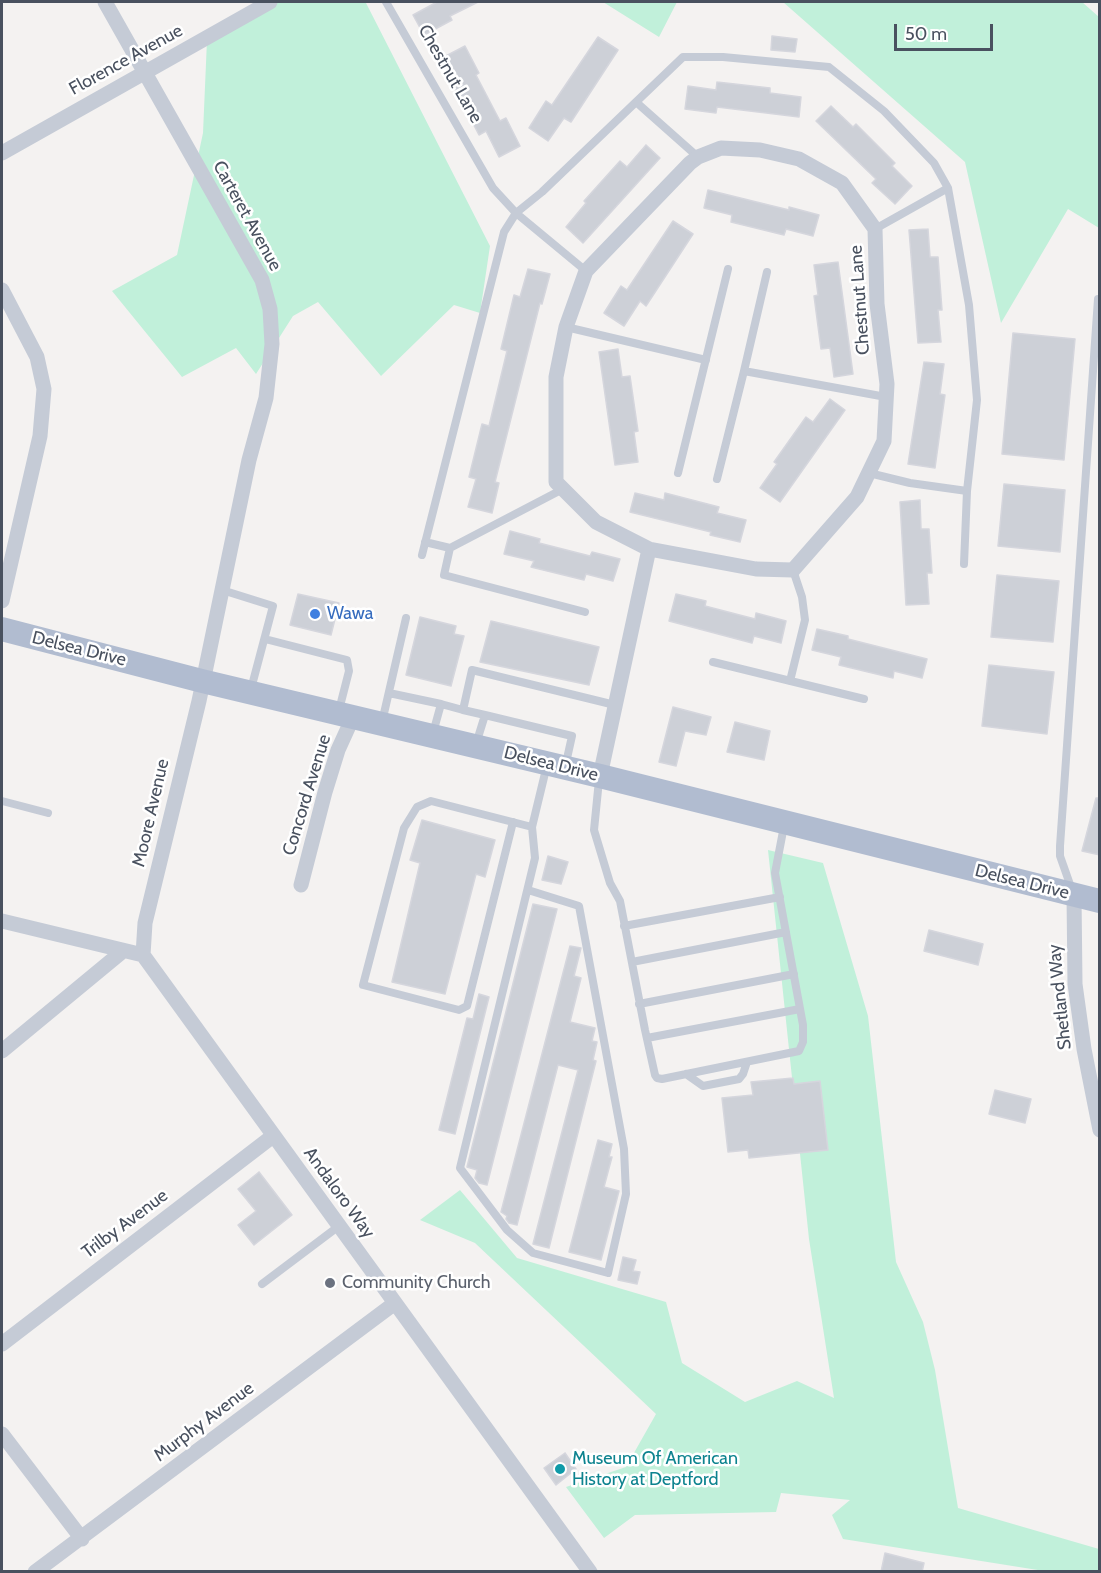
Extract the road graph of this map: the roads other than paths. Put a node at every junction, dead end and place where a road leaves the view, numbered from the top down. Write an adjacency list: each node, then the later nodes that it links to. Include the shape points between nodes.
1 (105, 2): 4 (street, Carteret Avenue)
2 (270, 2): 4 (street, Florence Avenue)
3 (386, 2): 9 (lane, Chestnut Lane, via 493,188)
4 (144, 72): 6 (street, Florence Avenue); 31 (street, Carteret Avenue, via 262,280 270,309 272,344 266,398)
5 (636, 102): 7 (lane); 8 (lane, via 683,57 829,67 884,111 934,164); 9 (lane)
6 (2, 153)
7 (698, 157): 10 (street, Chestnut Lane, via 721,148 760,150 798,159 842,183); 12 (street, Chestnut Lane)
8 (948, 188): 10 (lane); 24 (lane, via 969,305 977,400)
9 (516, 213): 12 (lane, Chestnut Lane); 25 (lane, via 504,232 497,257)
10 (875, 229): 19 (street, Chestnut Lane)
11 (728, 269): 17 (lane)
12 (586, 272): 16 (street, Chestnut Lane)
13 (767, 272): 18 (lane)
14 (2, 290): 32 (street, via 37,357 44,389 40,436)
15 (1098, 299): 60 (lane, via 1060,846)
16 (566, 327): 17 (lane); 23 (street, Chestnut Lane, via 556,377 556,482)
17 (706, 360): 20 (lane)
18 (744, 371): 19 (lane); 22 (lane)
19 (886, 397): 21 (street, Chestnut Lane, via 884,441)
20 (678, 473)
21 (869, 473): 24 (lane); 30 (street, Chestnut Lane, via 857,497)
22 (717, 479)
23 (563, 489): 26 (lane); 27 (street, via 596,522)
24 (967, 491): 29 (lane)
25 (426, 542): 26 (lane); 28 (lane)
26 (450, 548): 33 (lane, via 444,575)
27 (649, 549): 30 (street, via 756,569); 44 (street)
28 (422, 555)
29 (964, 564)
30 (793, 570): 39 (lane, via 805,620)
31 (222, 590): 36 (lane, via 273,606); 38 (street, Carteret Avenue)
32 (2, 602)
33 (585, 612)
34 (406, 618): 41 (lane)
35 (2, 629): 38 (main road, Delsea Drive)
36 (265, 639): 40 (lane); 46 (lane, via 347,660)
37 (713, 662): 39 (lane)
38 (202, 681): 40 (main road, Delsea Drive); 67 (street, Moore Avenue, via 145,923)
39 (790, 681): 42 (lane)
40 (250, 692): 46 (main road, Delsea Drive)
41 (389, 693): 43 (lane); 48 (lane)
42 (864, 699)
43 (441, 704): 45 (lane); 49 (lane)
44 (615, 705): 45 (lane, via 472,670); 52 (street)
45 (463, 710): 47 (lane)
46 (345, 715): 48 (main road, Delsea Drive); 58 (street, Concord Avenue)
47 (485, 715): 50 (lane); 51 (lane, via 572,736)
48 (382, 724): 49 (main road, Delsea Drive)
49 (432, 736): 50 (main road, Delsea Drive)
50 (476, 746): 51 (main road, Delsea Drive)
51 (556, 766): 52 (main road, Delsea Drive); 57 (lane)
52 (600, 776): 56 (main road, Delsea Drive); 64 (lane, via 594,830 610,884 620,901)
53 (2, 801): 54 (lane)
54 (48, 813)
55 (513, 822): 55 (lane, via 431,801 417,807 404,828 363,985 459,1010 467,1006); 57 (lane)
56 (785, 823): 60 (main road, Delsea Drive); 61 (lane, via 775,873)
57 (532, 827): 59 (lane, via 535,858)
58 (301, 885)
59 (528, 890): 59 (lane, via 460,1168 507,1230 533,1253 608,1273 626,1194 624,1149 579,906)
60 (1074, 895): 62 (main road, Delsea Drive); 76 (street, Shetland Way, via 1075,984)
61 (780, 897): 64 (lane); 65 (lane)
62 (1100, 902)
63 (2, 921): 66 (street)
64 (624, 926): 68 (lane)
65 (786, 932): 68 (lane); 69 (lane)
66 (123, 951): 67 (street); 73 (street)
67 (143, 955): 78 (street, Andaloro Way)
68 (632, 962): 70 (lane)
69 (794, 974): 70 (lane); 71 (lane)
70 (639, 1004): 72 (lane)
71 (800, 1009): 72 (lane); 74 (lane, via 803,1042 799,1052)
72 (646, 1038): 75 (lane, via 657,1078)
73 (2, 1051)
74 (747, 1062): 75 (lane); 75 (lane, via 739,1079 703,1086)
75 (686, 1074)
76 (1097, 1107): 77 (street, Shetland Way)
77 (1100, 1130)
78 (273, 1136): 79 (street, Andaloro Way); 82 (street, Trilby Avenue)
79 (339, 1226): 80 (lane); 81 (street, Andaloro Way)
80 (262, 1284)
81 (395, 1303): 84 (street, Murphy Avenue); 86 (street, Andaloro Way)
82 (2, 1344)
83 (2, 1434): 84 (street)
84 (82, 1539): 85 (street, Murphy Avenue)
85 (35, 1572)
86 (590, 1572)

